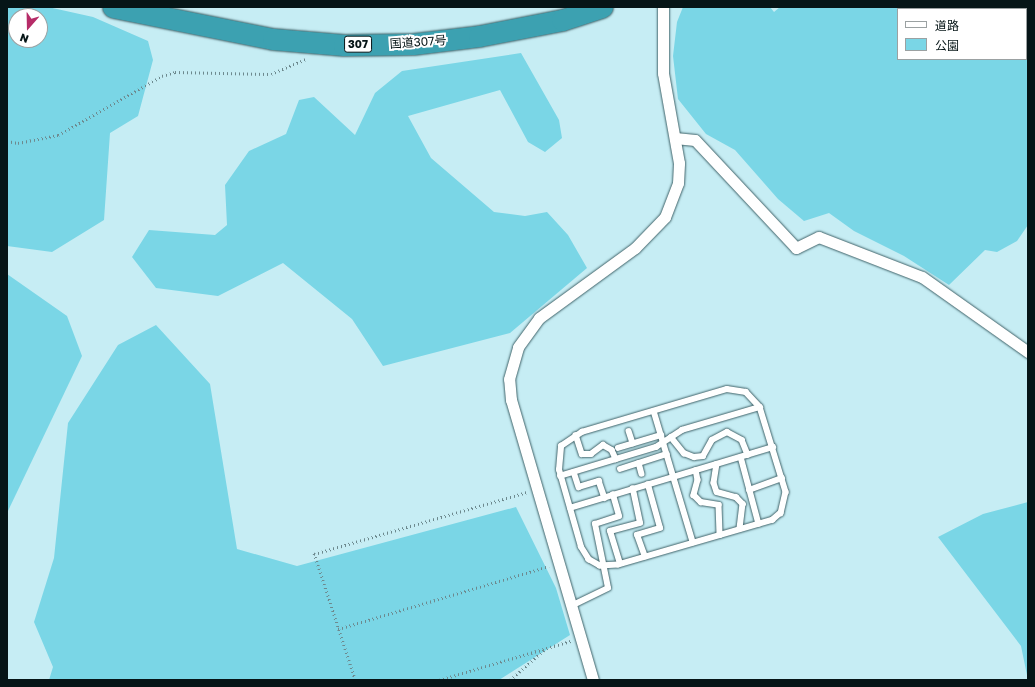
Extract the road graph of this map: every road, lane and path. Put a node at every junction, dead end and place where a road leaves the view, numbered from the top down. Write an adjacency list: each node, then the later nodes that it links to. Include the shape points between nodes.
1 (113, 7): 2 (highway, 国道307号 / 307, via 273,39 344,45 413,44 479,36 562,20)
2 (602, 7)
3 (662, 7): 5 (street, via 663,73)
4 (310, 58): 6 (path, via 271,74 174,72 162,76 58,135 18,143)
5 (675, 138): 7 (street, via 695,140 796,248 819,237 922,277); 32 (street, via 678,183 665,217 634,248 539,318 518,347 509,380 511,400)
6 (7, 141)
7 (1028, 352)
8 (760, 407): 9 (lane, via 746,392 727,389); 13 (lane, via 691,427); 16 (lane)
9 (654, 411): 11 (lane); 12 (lane)
10 (629, 431): 14 (lane)
11 (576, 435): 21 (lane, via 582,454 592,454 603,445 609,446); 28 (lane, via 558,451)
12 (661, 435): 14 (lane); 15 (lane)
13 (671, 437): 15 (lane); 19 (lane, via 684,453 694,457 703,456 712,440 727,432 742,440)
14 (633, 444): 17 (lane)
15 (664, 444): 18 (lane); 21 (lane)
16 (773, 447): 19 (lane); 30 (lane)
17 (618, 448)
18 (667, 454): 22 (lane); 29 (lane)
19 (748, 455): 20 (lane)
20 (740, 457): 23 (lane); 34 (lane)
21 (616, 459): 26 (lane)
22 (639, 463): 24 (lane); 27 (lane)
23 (717, 464): 25 (lane); 39 (lane, via 714,482 717,492 736,497 743,504)
24 (620, 469)
25 (696, 470): 29 (lane); 40 (lane, via 698,480 694,495 701,502 719,505)
26 (574, 472): 28 (lane); 36 (lane, via 579,487 598,481)
27 (642, 474)
28 (560, 476): 37 (lane)
29 (674, 477): 31 (lane); 41 (lane)
30 (782, 478): 34 (lane); 38 (lane, via 786,498 784,508 773,520)
31 (648, 485): 33 (lane); 42 (lane, via 660,528 637,535)
32 (538, 489): 43 (street); 47 (path, via 314,554)
33 (633, 489): 35 (lane); 44 (lane, via 640,523 610,531)
34 (749, 490): 38 (lane)
35 (613, 495): 36 (lane); 45 (lane, via 619,516 595,524)
36 (605, 498): 37 (lane)
37 (570, 508): 45 (lane, via 584,554 593,563)
38 (759, 524): 39 (lane)
39 (740, 529): 40 (lane)
40 (720, 535): 41 (lane)
41 (693, 542): 42 (lane)
42 (645, 557): 44 (lane)
43 (558, 563): 46 (street); 47 (path)
44 (620, 564): 45 (lane)
45 (606, 566): 46 (lane, via 608,588)
46 (571, 606): 48 (street)
47 (338, 629): 50 (path)
48 (581, 638): 49 (path); 53 (street)
49 (546, 648): 51 (path); 52 (path)
50 (355, 680)
51 (439, 680)
52 (510, 680)
53 (593, 680)

